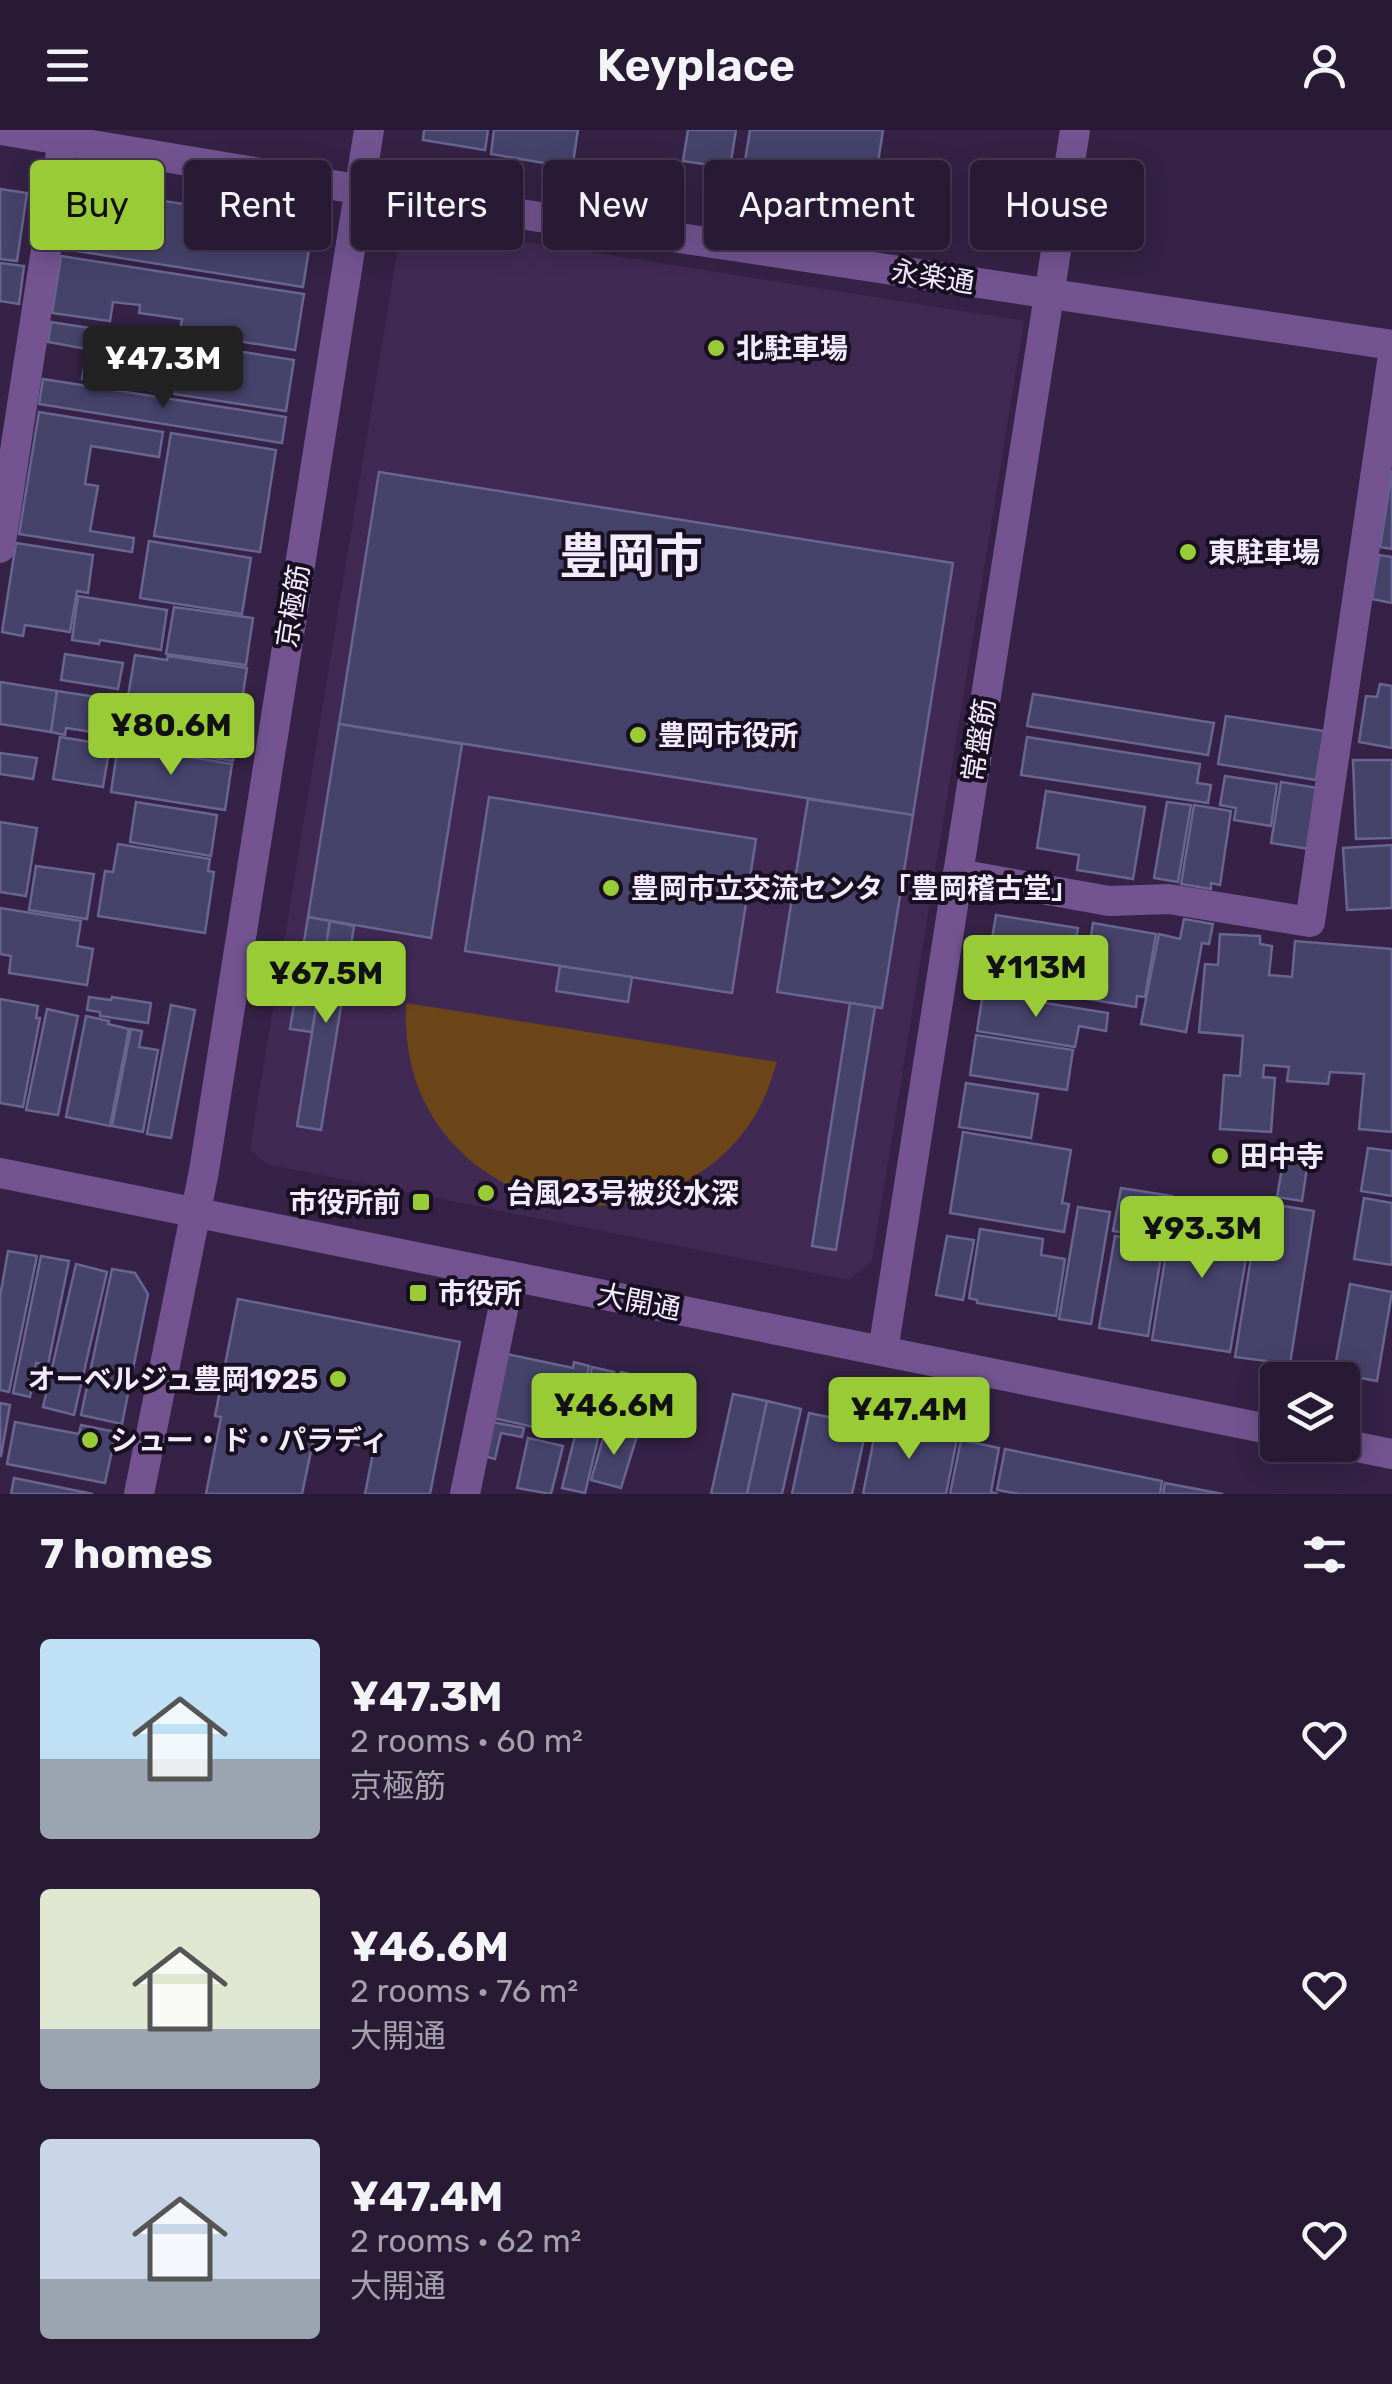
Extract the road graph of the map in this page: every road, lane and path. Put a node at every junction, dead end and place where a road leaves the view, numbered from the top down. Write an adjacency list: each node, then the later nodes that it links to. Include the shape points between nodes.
1 (0, 130): 4 (street, 永楽通)
2 (369, 130): 5 (street, 京極筋)
3 (1075, 130): 9 (street, 常盤筋)
4 (63, 140): 6 (street, 永楽通); 12 (street)
5 (364, 160)
6 (351, 189)
7 (523, 215): 9 (street, 永楽通)
8 (351, 240): 15 (street, 京極筋)
9 (1049, 294): 10 (street, 永楽通); 13 (street, 常盤筋)
10 (1392, 345)
11 (1392, 362): 13 (street, via 1310,922 1169,899 1109,901)
12 (0, 548)
13 (958, 874): 17 (street, 常盤筋)
14 (0, 1174): 15 (street, 大開通)
15 (196, 1213): 16 (street, 大開通); 21 (street, 京極筋)
16 (510, 1276): 17 (street, 大開通); 22 (street)
17 (883, 1351): 18 (street, 大開通)
18 (1260, 1427)
19 (1360, 1448): 20 (street)
20 (1392, 1454)
21 (139, 1494)
22 (466, 1494)

